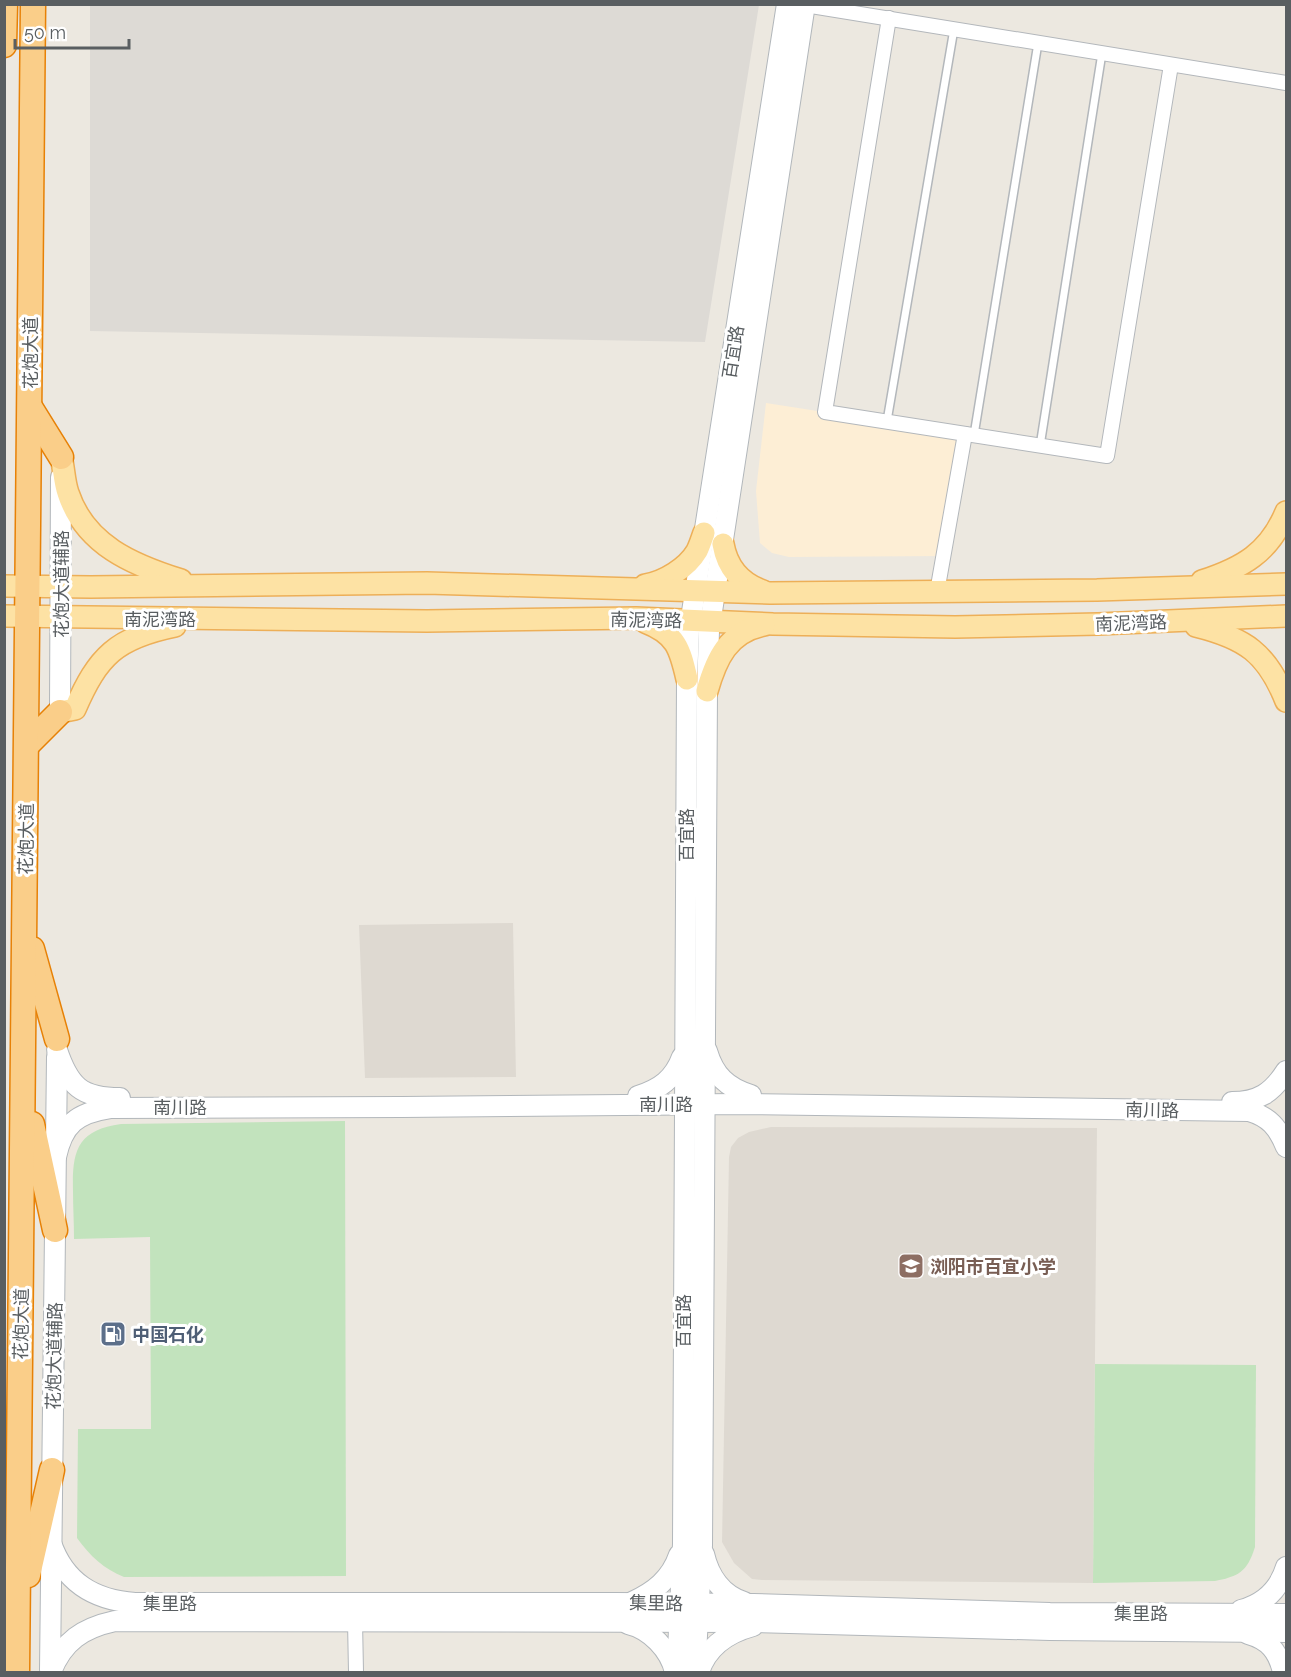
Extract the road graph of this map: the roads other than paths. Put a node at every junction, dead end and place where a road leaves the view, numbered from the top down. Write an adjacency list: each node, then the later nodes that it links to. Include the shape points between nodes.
1 (5, 4): 8 (highway)
2 (33, 4): 12 (highway, 花炮大道)
3 (787, 4): 18 (street, 百宜路)
4 (805, 5): 5 (street); 19 (street, 百宜路)
5 (889, 18): 6 (street); 13 (street, via 825,411)
6 (954, 29): 7 (street); 13 (lane)
7 (1038, 43): 9 (street); 14 (lane)
8 (4, 45)
9 (1102, 53): 10 (street); 15 (lane)
10 (1172, 64): 11 (street); 15 (street, via 1107,456)
11 (1287, 83)
12 (30, 406): 16 (highway); 21 (highway, 花炮大道)
13 (887, 421): 14 (street)
14 (969, 434): 15 (street); 27 (street)
15 (1040, 446)
16 (61, 456): 22 (main road, via 76,513 103,544 140,567); 23 (street, 花炮大道辅路)
17 (1287, 512): 24 (main road, via 1272,539 1247,562)
18 (704, 533): 25 (main road, via 696,552 677,571 651,584); 26 (street, 百宜路)
19 (723, 544): 26 (street, 百宜路); 28 (main road, via 736,574)
20 (1287, 584): 24 (main road, 南泥湾路)
21 (16, 586): 23 (main road, 南泥湾路); 29 (highway, 花炮大道)
22 (205, 586): 23 (main road, 南泥湾路); 25 (main road, 南泥湾路, via 427,583)
23 (61, 587): 31 (street, 花炮大道辅路)
24 (1180, 587): 27 (main road, 南泥湾路)
25 (630, 588): 26 (main road, 南泥湾路)
26 (705, 591): 28 (main road, 南泥湾路); 34 (street, 百宜路)
27 (937, 592): 28 (main road, 南泥湾路)
28 (770, 593)
29 (16, 616): 31 (main road, 南泥湾路); 41 (highway, 花炮大道)
30 (1287, 616): 35 (main road, 南泥湾路)
31 (61, 617): 33 (main road, 南泥湾路); 40 (street, 花炮大道辅路)
32 (629, 618): 33 (main road, 南泥湾路); 34 (main road, 南泥湾路); 37 (main road, via 670,635)
33 (208, 619): 40 (main road, via 166,627 124,643 92,673 75,709)
34 (700, 621): 36 (main road, 南泥湾路); 37 (street, 百宜路); 38 (street, 百宜路)
35 (1175, 621): 36 (main road, 南泥湾路, via 955,627); 39 (main road, via 1245,644 1272,669)
36 (773, 624): 38 (main road, via 745,632 727,646 715,664)
37 (687, 679): 45 (street, 百宜路)
38 (707, 691): 43 (street, 百宜路)
39 (1287, 701)
40 (60, 712): 41 (highway)
41 (27, 745): 42 (highway, 花炮大道)
42 (25, 923): 44 (highway); 47 (highway, 花炮大道)
43 (704, 1043): 50 (street, 百宜路); 51 (street, via 718,1076)
44 (57, 1044): 48 (street, 南川路, via 62,1064 74,1083 98,1097); 55 (street, 花炮大道辅路)
45 (684, 1048): 48 (street, via 676,1072); 49 (street, 百宜路)
46 (1287, 1071): 51 (street, 南川路, via 1272,1089 1247,1102)
47 (23, 1081): 56 (highway); 67 (highway, 花炮大道)
48 (641, 1100): 49 (street, 南川路); 52 (street, via 672,1120); 55 (street, 南川路, via 110,1108 76,1119 63,1133)
49 (684, 1100): 50 (street, 南川路); 52 (street, 百宜路)
50 (704, 1100): 51 (street, 南川路); 53 (street, 百宜路)
51 (749, 1100): 53 (street, via 717,1119); 54 (street, 南川路, via 1249,1111 1268,1119)
52 (684, 1145): 59 (street, 百宜路)
53 (704, 1145): 59 (street, 百宜路)
54 (1287, 1147)
55 (56, 1157): 56 (street, 花炮大道辅路)
56 (55, 1230): 57 (street, 花炮大道辅路)
57 (52, 1470): 58 (street, 花炮大道辅路); 67 (highway)
58 (51, 1543): 61 (street, 集里路, via 56,1558 74,1580 87,1590 116,1601); 72 (street, 花炮大道辅路)
59 (692, 1544): 61 (street, via 664,1582); 62 (street, via 726,1594); 63 (street, 百宜路)
60 (1287, 1568): 69 (street, via 1267,1598)
61 (629, 1603): 63 (street, 集里路)
62 (753, 1604): 63 (street, 集里路); 69 (street, 集里路)
63 (689, 1613): 66 (street, 集里路); 68 (street, 集里路); 74 (street, 百宜路); 75 (street, 百宜路)
64 (1287, 1614): 69 (street, 集里路)
65 (355, 1621): 66 (street, 集里路); 72 (street, 集里路, via 115,1621 74,1638 60,1653); 73 (street)
66 (616, 1621): 74 (street, via 639,1628 657,1640)
67 (18, 1622): 71 (highway, 花炮大道)
68 (764, 1623): 69 (street, 集里路, via 1050,1630); 75 (street, via 722,1639 705,1655)
69 (1232, 1623): 70 (street, 集里路); 76 (street, via 1275,1649)
70 (1287, 1632)
71 (17, 1672)
72 (51, 1672)
73 (356, 1672)
74 (676, 1672)
75 (697, 1672)
76 (1283, 1672)

